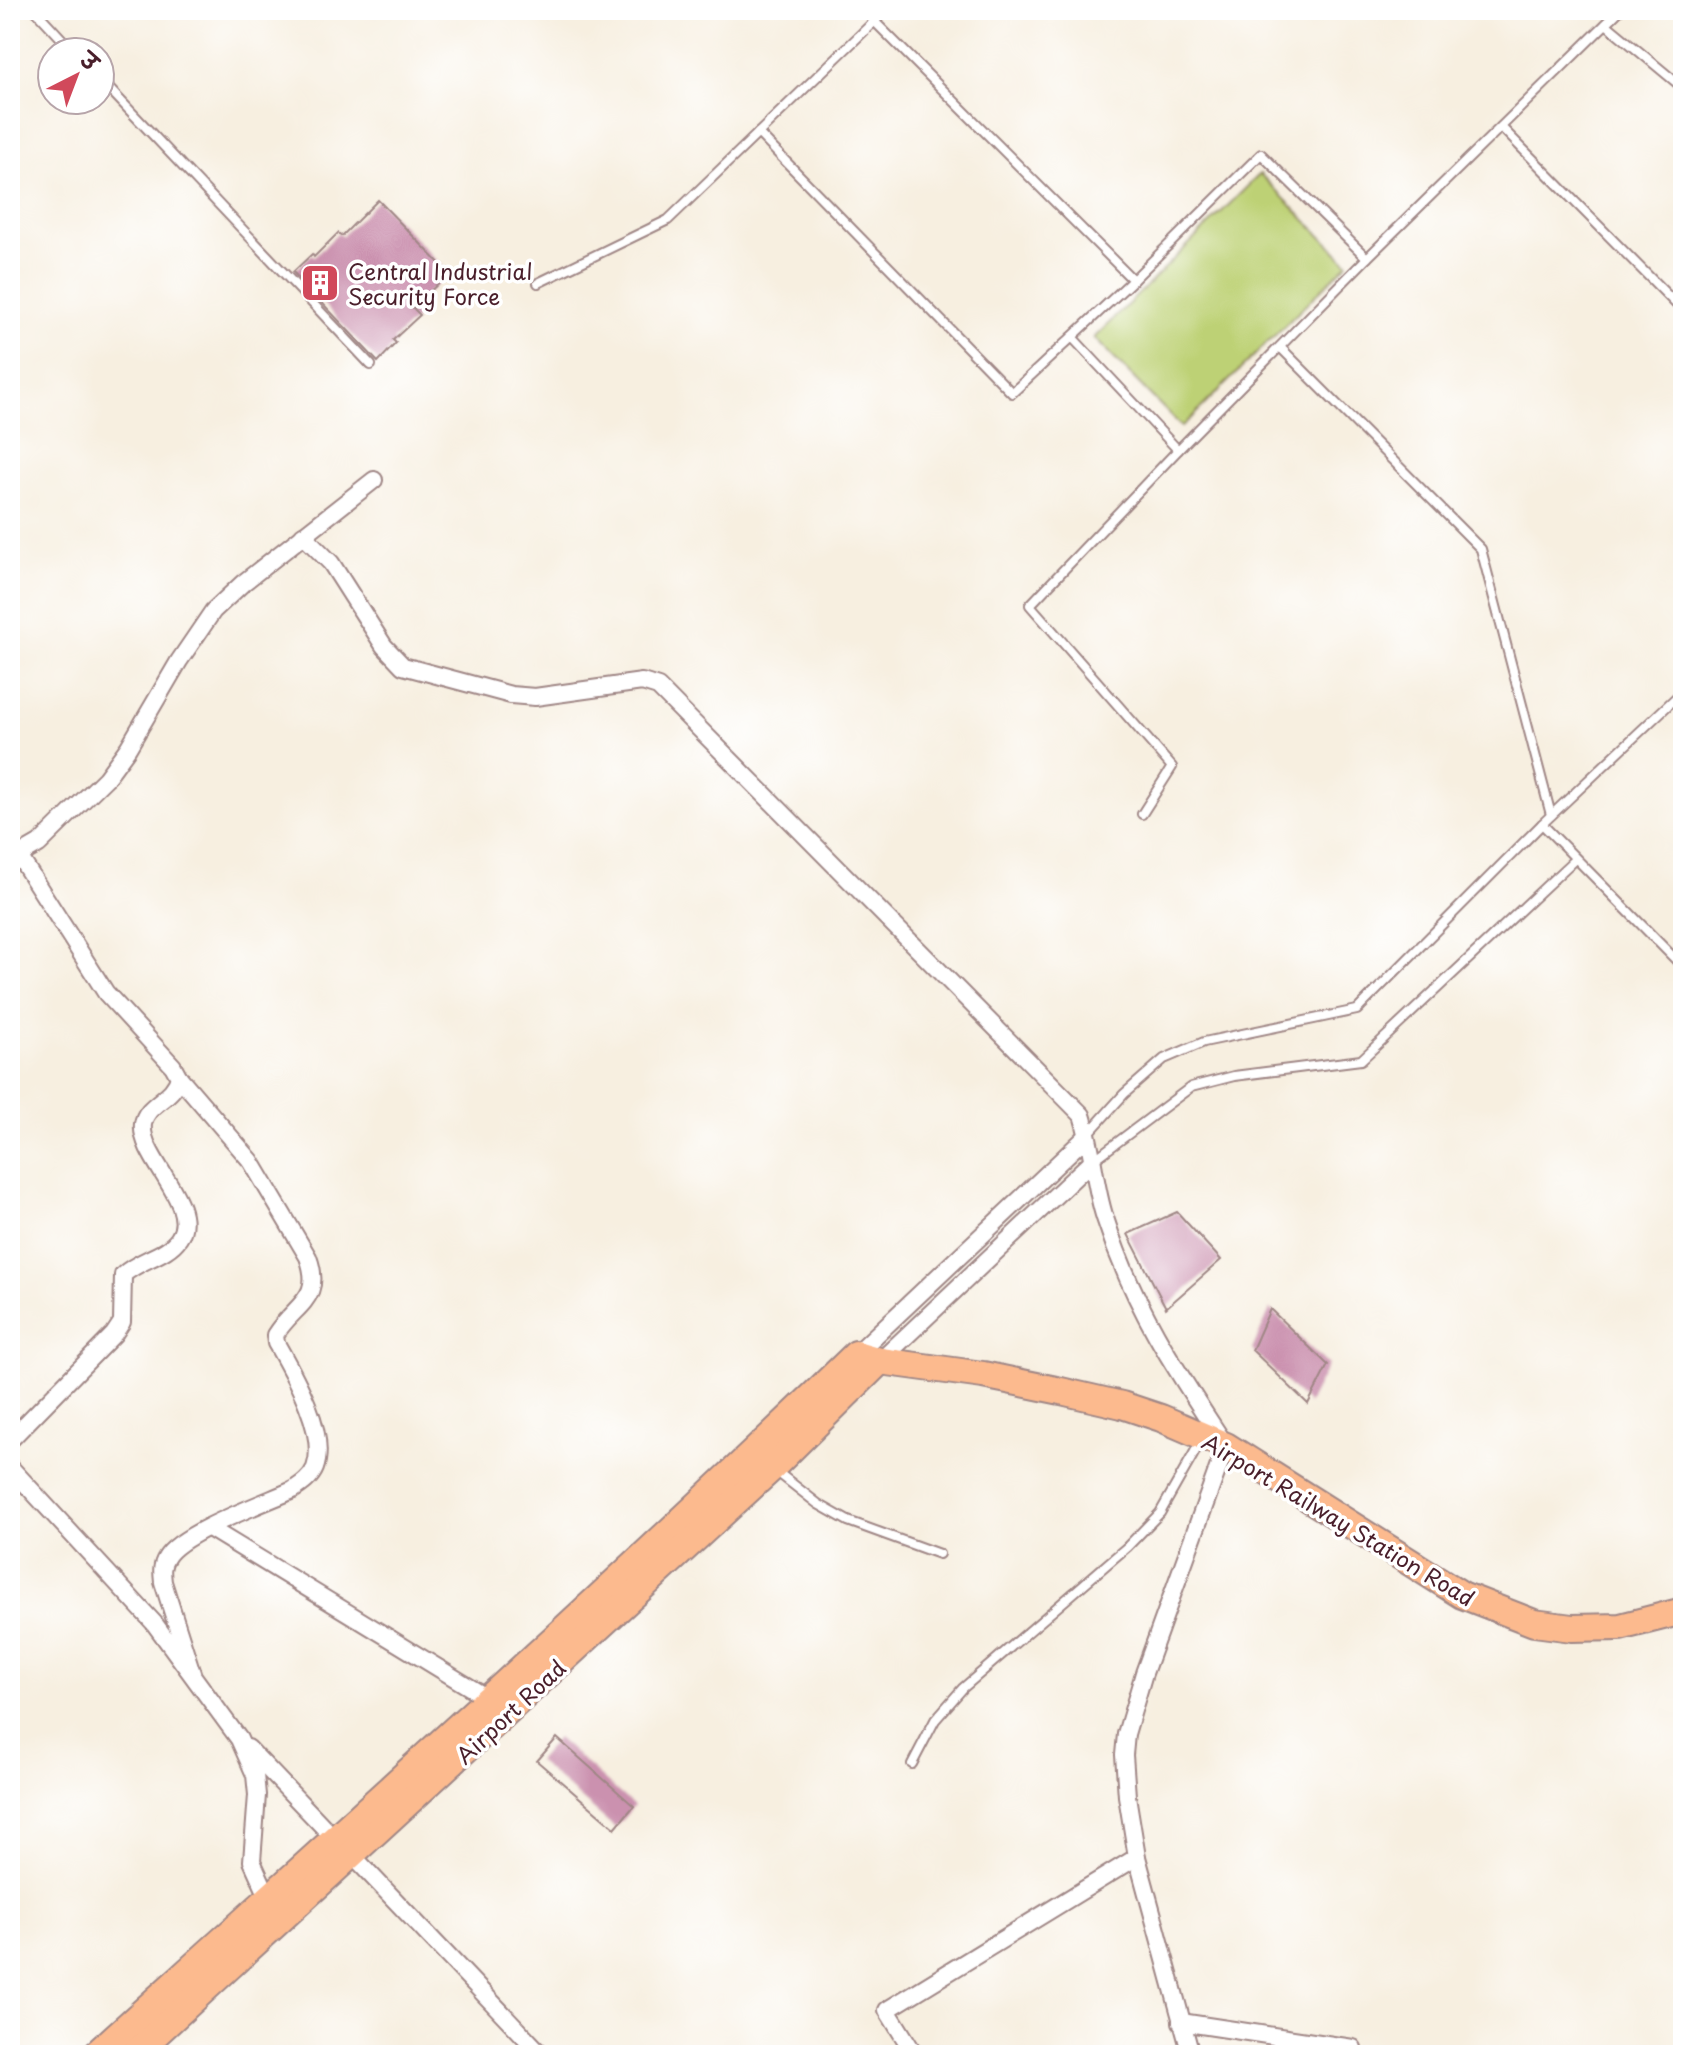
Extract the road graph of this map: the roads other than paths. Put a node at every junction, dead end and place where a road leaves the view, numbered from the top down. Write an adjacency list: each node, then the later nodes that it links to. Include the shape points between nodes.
1 (35, 10): 6 (lane)
2 (886, 10): 4 (lane)
3 (1620, 10): 5 (lane)
4 (874, 21): 10 (lane); 12 (lane)
5 (1606, 24): 7 (lane); 9 (lane)
6 (59, 36)
7 (1683, 88)
8 (116, 96): 17 (lane)
9 (1501, 127): 11 (lane); 14 (lane)
10 (758, 133): 13 (lane, via 668,220); 15 (lane, via 1012,393)
11 (1367, 258): 12 (lane, via 1261,154); 16 (lane)
12 (1133, 280): 15 (lane)
13 (538, 283)
14 (1683, 311)
15 (1072, 337): 18 (lane)
16 (1280, 347): 18 (lane); 23 (lane, via 1481,549)
17 (371, 365)
18 (1178, 450): 22 (lane, via 1030,605 1172,767)
19 (374, 480): 20 (street)
20 (303, 535): 25 (street, via 213,611 115,766 54,830); 29 (street, via 331,563 384,646 403,666 535,697 642,682 658,687 1074,1104)
21 (1683, 691): 23 (lane)
22 (1142, 814)
23 (1551, 815): 24 (lane)
24 (1542, 824): 26 (lane); 29 (lane, via 1357,1010 1204,1042 1164,1059)
25 (15, 858): 28 (street, via 106,993)
26 (1575, 859): 27 (lane); 30 (lane, via 1361,1060 1234,1076 1191,1087)
27 (1683, 967)
28 (179, 1077): 32 (street, via 177,1087 143,1122 144,1138 180,1205 180,1237 123,1275 122,1322 114,1334); 36 (street, via 251,1161 314,1273 307,1298 275,1335 311,1410 318,1456 314,1470 293,1490)
29 (1086, 1137): 30 (street); 31 (street)
30 (1091, 1162): 31 (street); 33 (street, via 1103,1213 1135,1300)
31 (868, 1357): 33 (main road, Airport Railway Station Road, via 1122,1405); 35 (main road, Airport Road); 40 (main road)
32 (10, 1440)
33 (1214, 1441): 38 (main road, Airport Railway Station Road, via 1415,1567 1501,1612 1572,1628 1620,1627); 42 (lane, via 1127,1547 948,1703); 44 (street, via 1126,1734 1127,1796)
34 (10, 1467): 39 (street, via 154,1623)
35 (772, 1468): 37 (lane, via 840,1517); 43 (main road, Airport Road)
36 (209, 1528): 39 (street, via 175,1546 161,1569); 40 (street)
37 (939, 1554)
38 (1683, 1611)
39 (192, 1673): 41 (street)
40 (489, 1699): 43 (main road)
41 (239, 1739): 43 (street); 45 (street, via 255,1775 252,1861)
42 (912, 1764)
43 (344, 1847): 45 (main road, Airport Road); 50 (street)
44 (1137, 1857): 46 (street); 51 (street, via 887,2010)
45 (275, 1910): 48 (main road); 49 (main road, Airport Road)
46 (1181, 2022): 47 (street); 52 (street)
47 (1353, 2048)
48 (95, 2055)
49 (133, 2055)
50 (542, 2055)
51 (915, 2055)
52 (1191, 2055)

